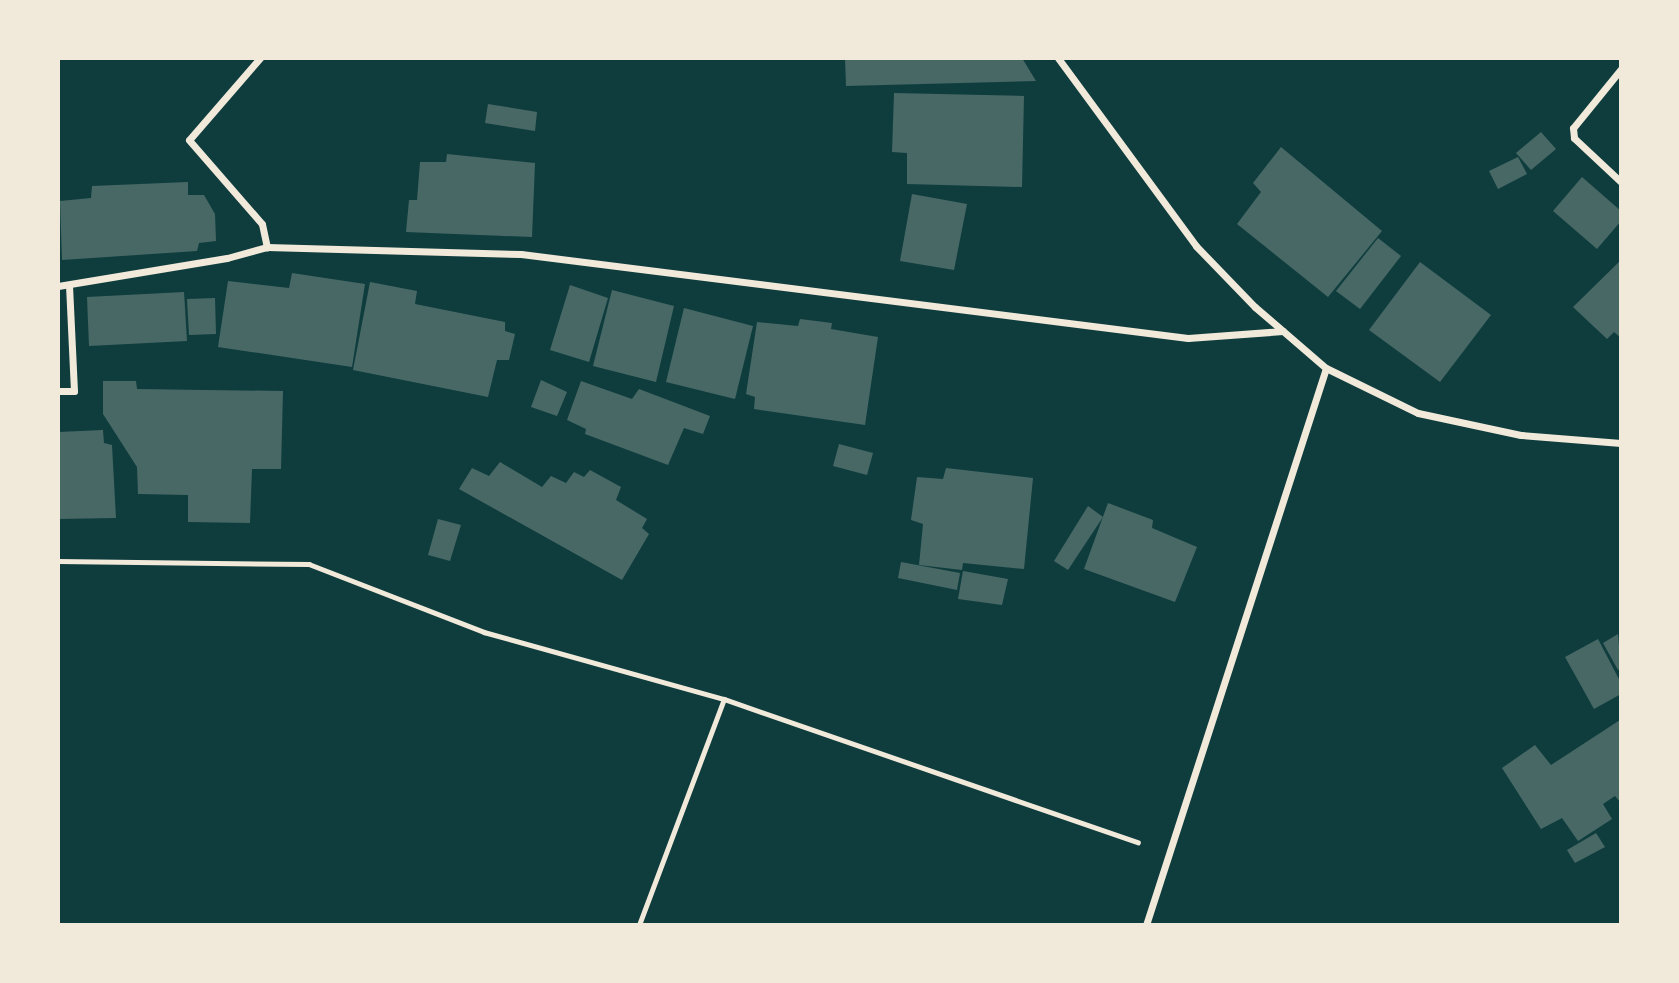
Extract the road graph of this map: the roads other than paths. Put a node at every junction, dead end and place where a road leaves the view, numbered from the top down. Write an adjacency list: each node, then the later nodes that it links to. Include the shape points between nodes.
1 (260, 58): 5 (street, via 189,140 262,224)
2 (1058, 58): 8 (street, via 1196,246)
3 (1621, 69): 4 (street, via 1573,128 1574,138)
4 (1621, 182)
5 (267, 247): 7 (street); 8 (street, via 521,254 1188,338)
6 (58, 286): 7 (street)
7 (69, 286): 10 (street, via 74,391)
8 (1283, 331): 9 (street)
9 (1326, 368): 11 (street, via 1418,413 1521,435); 12 (street, via 1315,414)
10 (58, 391)
11 (1621, 443)
12 (1146, 925)

